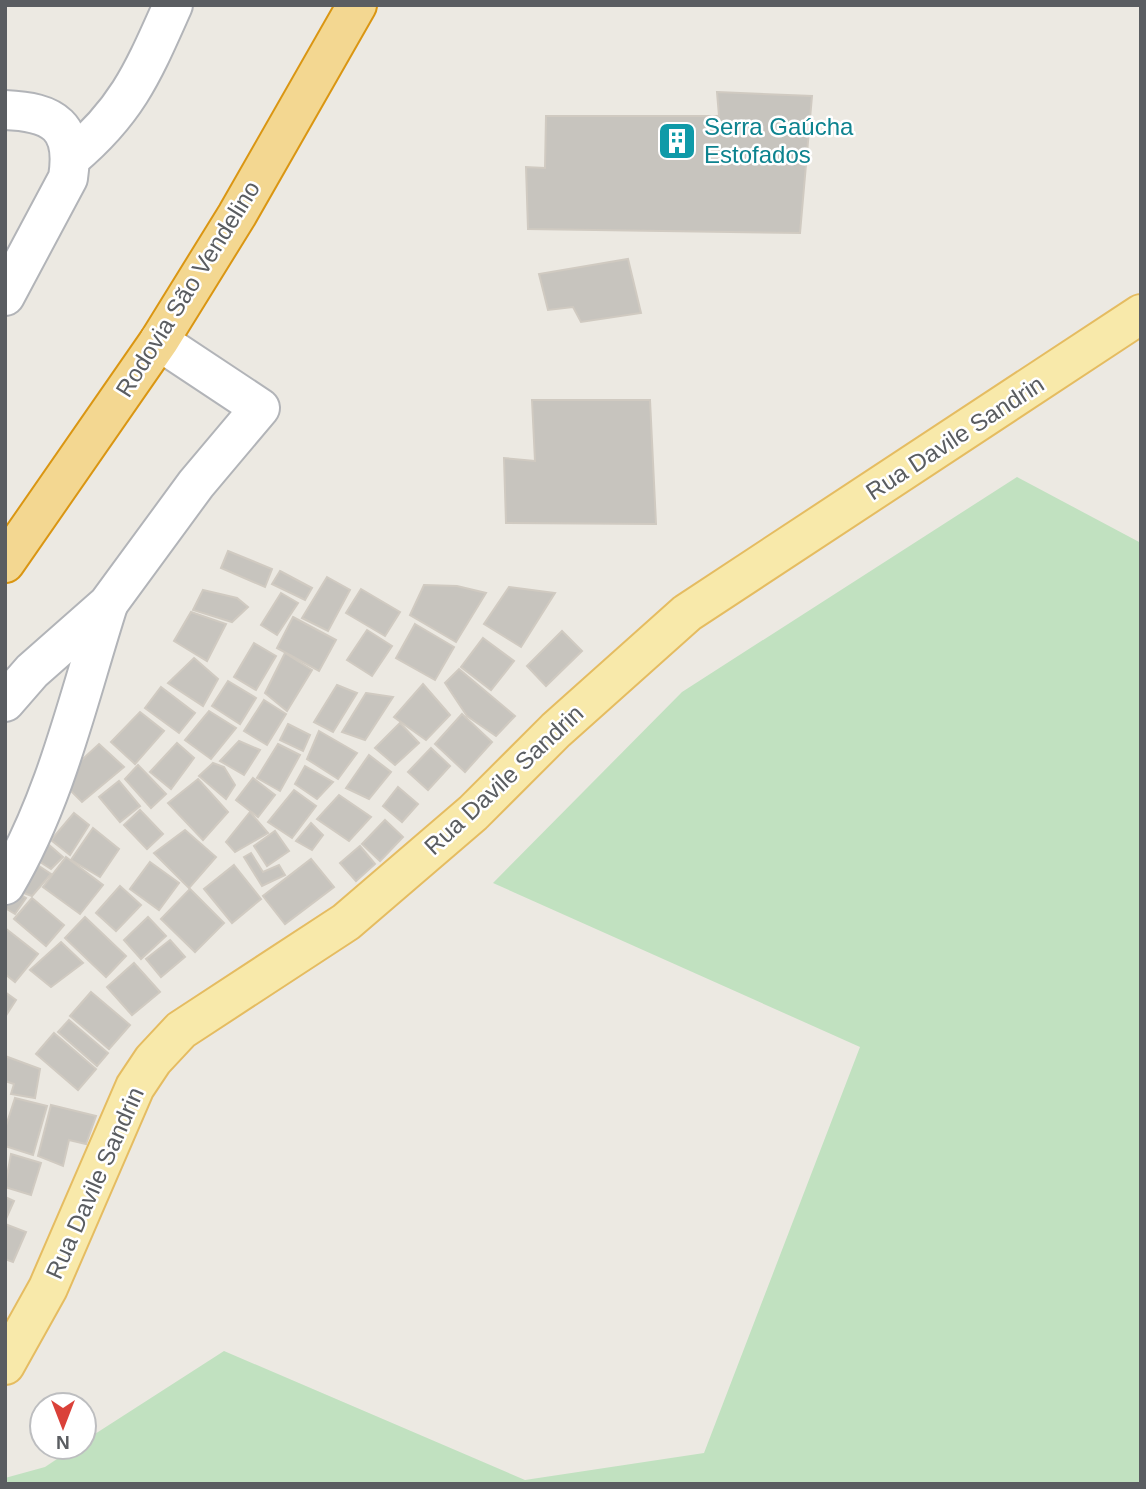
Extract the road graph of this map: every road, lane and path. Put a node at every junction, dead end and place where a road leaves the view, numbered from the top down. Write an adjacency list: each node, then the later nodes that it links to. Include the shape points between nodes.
1 (173, 5): 4 (street, via 121,109)
2 (357, 5): 7 (highway, Rodovia São Vendelino)
3 (5, 110): 4 (street, via 57,121)
4 (71, 158): 5 (street, via 68,178)
5 (5, 296)
6 (1141, 314): 12 (main road, Rua Davile Sandrin, via 687,613 556,730 473,813 346,922 181,1030 135,1087 48,1288)
7 (159, 341): 8 (highway, Rodovia São Vendelino); 9 (street, via 260,408 196,484)
8 (5, 563)
9 (108, 604): 10 (street, via 32,671); 11 (street, via 50,790)
10 (5, 702)
11 (5, 885)
12 (5, 1364)

